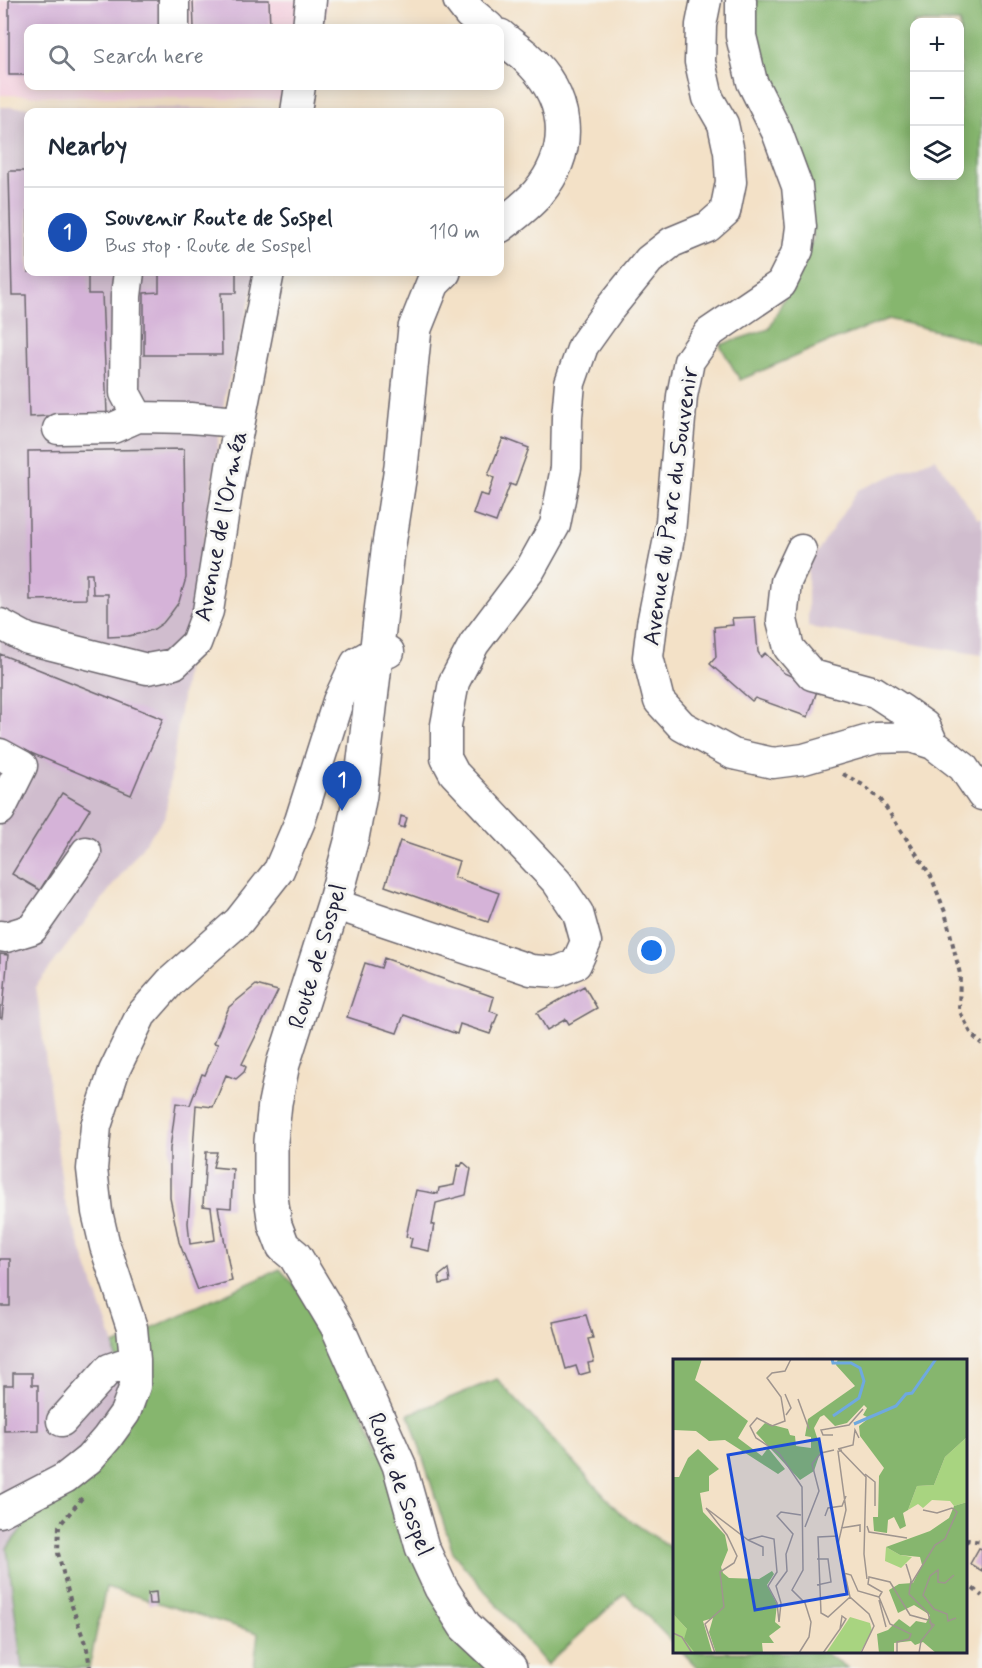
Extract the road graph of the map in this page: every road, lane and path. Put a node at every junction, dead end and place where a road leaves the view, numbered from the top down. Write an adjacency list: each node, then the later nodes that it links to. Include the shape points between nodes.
1 (174, 0): 6 (street)
2 (311, 0): 7 (street)
3 (460, 0): 8 (main road)
4 (706, 0): 28 (street, via 700,62 708,98 723,124 729,152 731,182 725,212 708,227 672,242 649,260 583,346 570,383 566,468 555,525 530,570 474,644 454,682 446,725 446,758 454,774 557,882 579,913 586,942 576,964 556,972 531,970)
5 (741, 0): 23 (street, Avenue du Parc du Souvenir, via 741,36 752,82 777,132 797,186 801,227 798,250 781,284 709,333 689,361 682,396 670,533 648,657 659,701 682,726 734,754 772,763)
6 (174, 24)
7 (308, 24)
8 (483, 24)
9 (504, 39): 12 (main road, via 540,72 559,107 564,128 558,161 549,178)
10 (299, 90): 11 (street)
11 (297, 108)
12 (504, 223)
13 (128, 276): 16 (street, via 125,393)
14 (268, 276): 17 (street, Avenue de l'Orméa)
15 (440, 276): 21 (main road, Route de Sospel, via 433,283 415,328 402,467 388,551)
16 (138, 417): 17 (street); 18 (street, via 113,428)
17 (239, 422): 20 (street, Avenue de l'Orméa, via 208,611 196,643 174,664 147,669 28,639)
18 (58, 429)
19 (801, 550): 22 (street, via 786,582 782,620 789,648 812,675 875,692 925,726)
20 (0, 624)
21 (383, 651): 28 (main road, Route de Sospel); 31 (street, via 356,663 338,701 300,821 279,870 240,921 171,981 141,1015 111,1082 96,1126 92,1169 97,1212 132,1328)
22 (933, 744): 23 (street, Avenue du Parc du Souvenir, via 911,737 876,738); 25 (street, Avenue du Parc du Souvenir, via 963,767)
23 (827, 752): 30 (path, via 838,770 881,800 931,876 945,912 960,974 959,1010 972,1035)
24 (0, 754): 26 (street, via 22,766)
25 (982, 795)
26 (0, 810)
27 (86, 852): 29 (street, via 32,929)
28 (341, 906): 40 (main road, Route de Sospel, via 283,1064 275,1102 270,1141 274,1225 283,1246 295,1256 337,1326 399,1465 422,1547 441,1588 465,1626)
29 (0, 936)
30 (982, 1044)
31 (135, 1360): 32 (street, via 110,1369); 34 (street, via 135,1386 125,1413 89,1459 65,1478)
32 (62, 1421)
33 (87, 1493): 39 (path, via 59,1526 58,1553)
34 (0, 1512)
35 (967, 1541): 36 (path)
36 (982, 1542)
37 (967, 1584): 38 (path)
38 (982, 1596)
39 (90, 1668)
40 (510, 1668)

